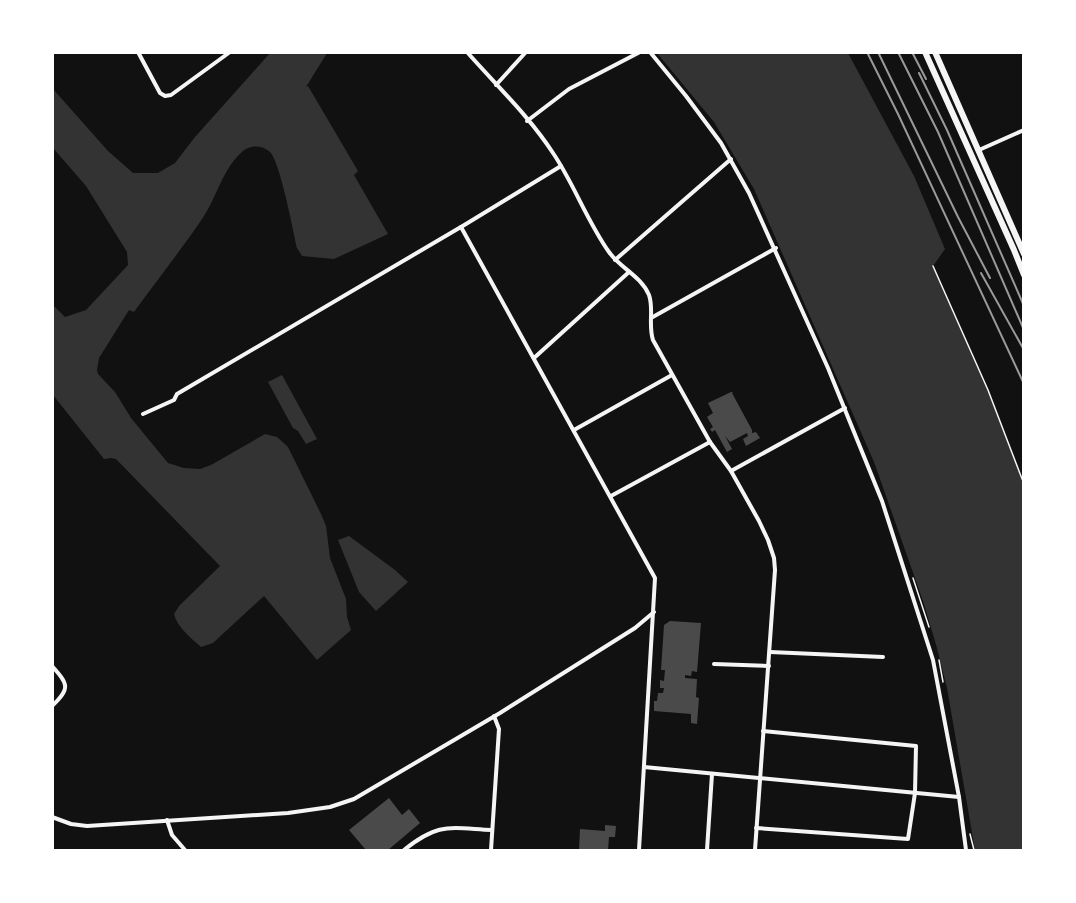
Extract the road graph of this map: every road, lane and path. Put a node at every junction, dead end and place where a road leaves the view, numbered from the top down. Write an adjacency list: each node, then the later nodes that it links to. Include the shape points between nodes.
1 (138, 52): 2 (street, via 165,96)
2 (230, 52)
3 (467, 52): 9 (street)
4 (526, 52): 9 (street)
5 (640, 52): 10 (street, via 569,89)
6 (650, 52): 13 (street)
7 (925, 52): 17 (main road)
8 (935, 52): 12 (main road)
9 (496, 85): 10 (street)
10 (527, 120): 14 (street)
11 (1023, 130): 12 (street)
12 (978, 150): 18 (main road)
13 (731, 159): 16 (street); 19 (street)
14 (561, 166): 15 (street); 19 (street)
15 (461, 227): 25 (street); 28 (street, via 177,394 174,400)
16 (776, 248): 24 (street); 27 (street)
17 (1014, 250): 20 (main road); 23 (main road)
18 (1023, 254)
19 (615, 260): 22 (street)
20 (1023, 260)
21 (933, 266): 32 (path, via 988,390)
22 (629, 272): 24 (street, via 648,294); 25 (street)
23 (1023, 275)
24 (650, 318): 26 (street, via 653,340)
25 (534, 357): 29 (street)
26 (672, 375): 29 (street); 30 (street)
27 (845, 408): 31 (street); 51 (street, via 882,501 933,660)
28 (142, 414)
29 (574, 430): 33 (street)
30 (710, 442): 31 (street); 33 (street)
31 (731, 471): 37 (street, via 774,558)
32 (1023, 484)
33 (610, 496): 35 (street, via 654,573)
34 (913, 578): 36 (path)
35 (654, 612): 45 (street, via 635,628); 47 (street)
36 (929, 628)
37 (770, 652): 39 (street); 42 (street)
38 (937, 656): 43 (path)
39 (883, 657)
40 (714, 664): 42 (street)
41 (52, 666): 44 (street, via 66,688)
42 (769, 666): 46 (street)
43 (943, 681)
44 (52, 705)
45 (494, 716): 53 (street, via 342,804 307,811); 56 (street, via 499,729)
46 (763, 731): 49 (street); 50 (street, via 916,746)
47 (644, 767): 48 (street); 60 (street)
48 (712, 774): 49 (street); 61 (street)
49 (760, 777): 50 (street); 55 (street)
50 (915, 793): 51 (street); 55 (street, via 908,839)
51 (959, 797): 63 (street)
52 (52, 817): 53 (street, via 87,826)
53 (167, 820): 57 (street, via 172,835)
54 (969, 826): 64 (path)
55 (756, 828): 62 (street)
56 (492, 830): 58 (street, via 437,829); 59 (street)
57 (184, 850)
58 (404, 850)
59 (491, 850)
60 (639, 850)
61 (707, 850)
62 (755, 850)
63 (966, 850)
64 (974, 850)

